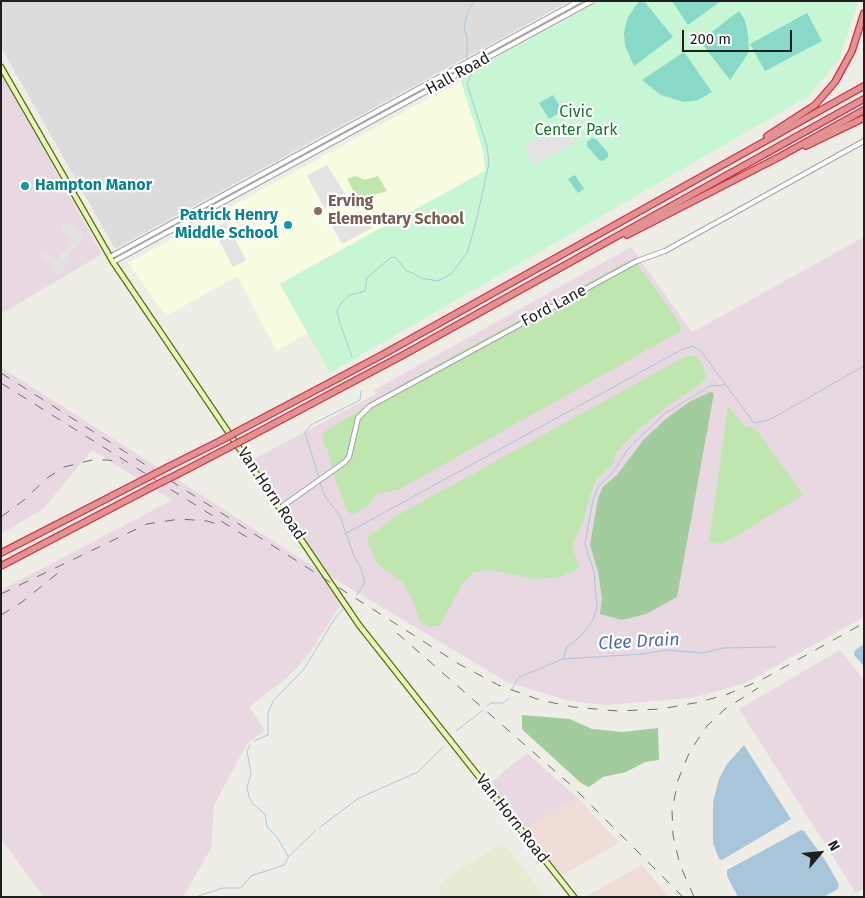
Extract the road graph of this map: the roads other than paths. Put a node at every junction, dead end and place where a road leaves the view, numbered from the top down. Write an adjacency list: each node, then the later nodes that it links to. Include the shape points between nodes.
1 (579, 1): 10 (street, Hall Road)
2 (592, 1): 11 (street, Hall Road)
3 (864, 13): 12 (highway, via 849,58 830,88 815,105)
4 (1, 67): 17 (main road, Van Horn Road)
5 (864, 86): 12 (highway)
6 (864, 99): 16 (highway)
7 (864, 110): 13 (highway)
8 (864, 118): 13 (highway)
9 (864, 141): 19 (street, Ford Lane, via 666,251 637,261 370,406 358,418 345,462)
10 (322, 142): 11 (street); 14 (street, Hall Road)
11 (325, 147): 15 (street, Hall Road)
12 (747, 151): 20 (highway, bridge, via 382,355)
13 (781, 156): 16 (highway)
14 (223, 196): 15 (street); 17 (street, Hall Road)
15 (226, 201): 18 (street, Hall Road)
16 (614, 239): 21 (highway, bridge, via 250,437)
17 (110, 257): 18 (main road, Van Horn Road)
18 (113, 262): 19 (main road, Van Horn Road)
19 (280, 508): 22 (main road, Van Horn Road, via 371,641)
20 (1, 553)
21 (1, 566)
22 (574, 897)

